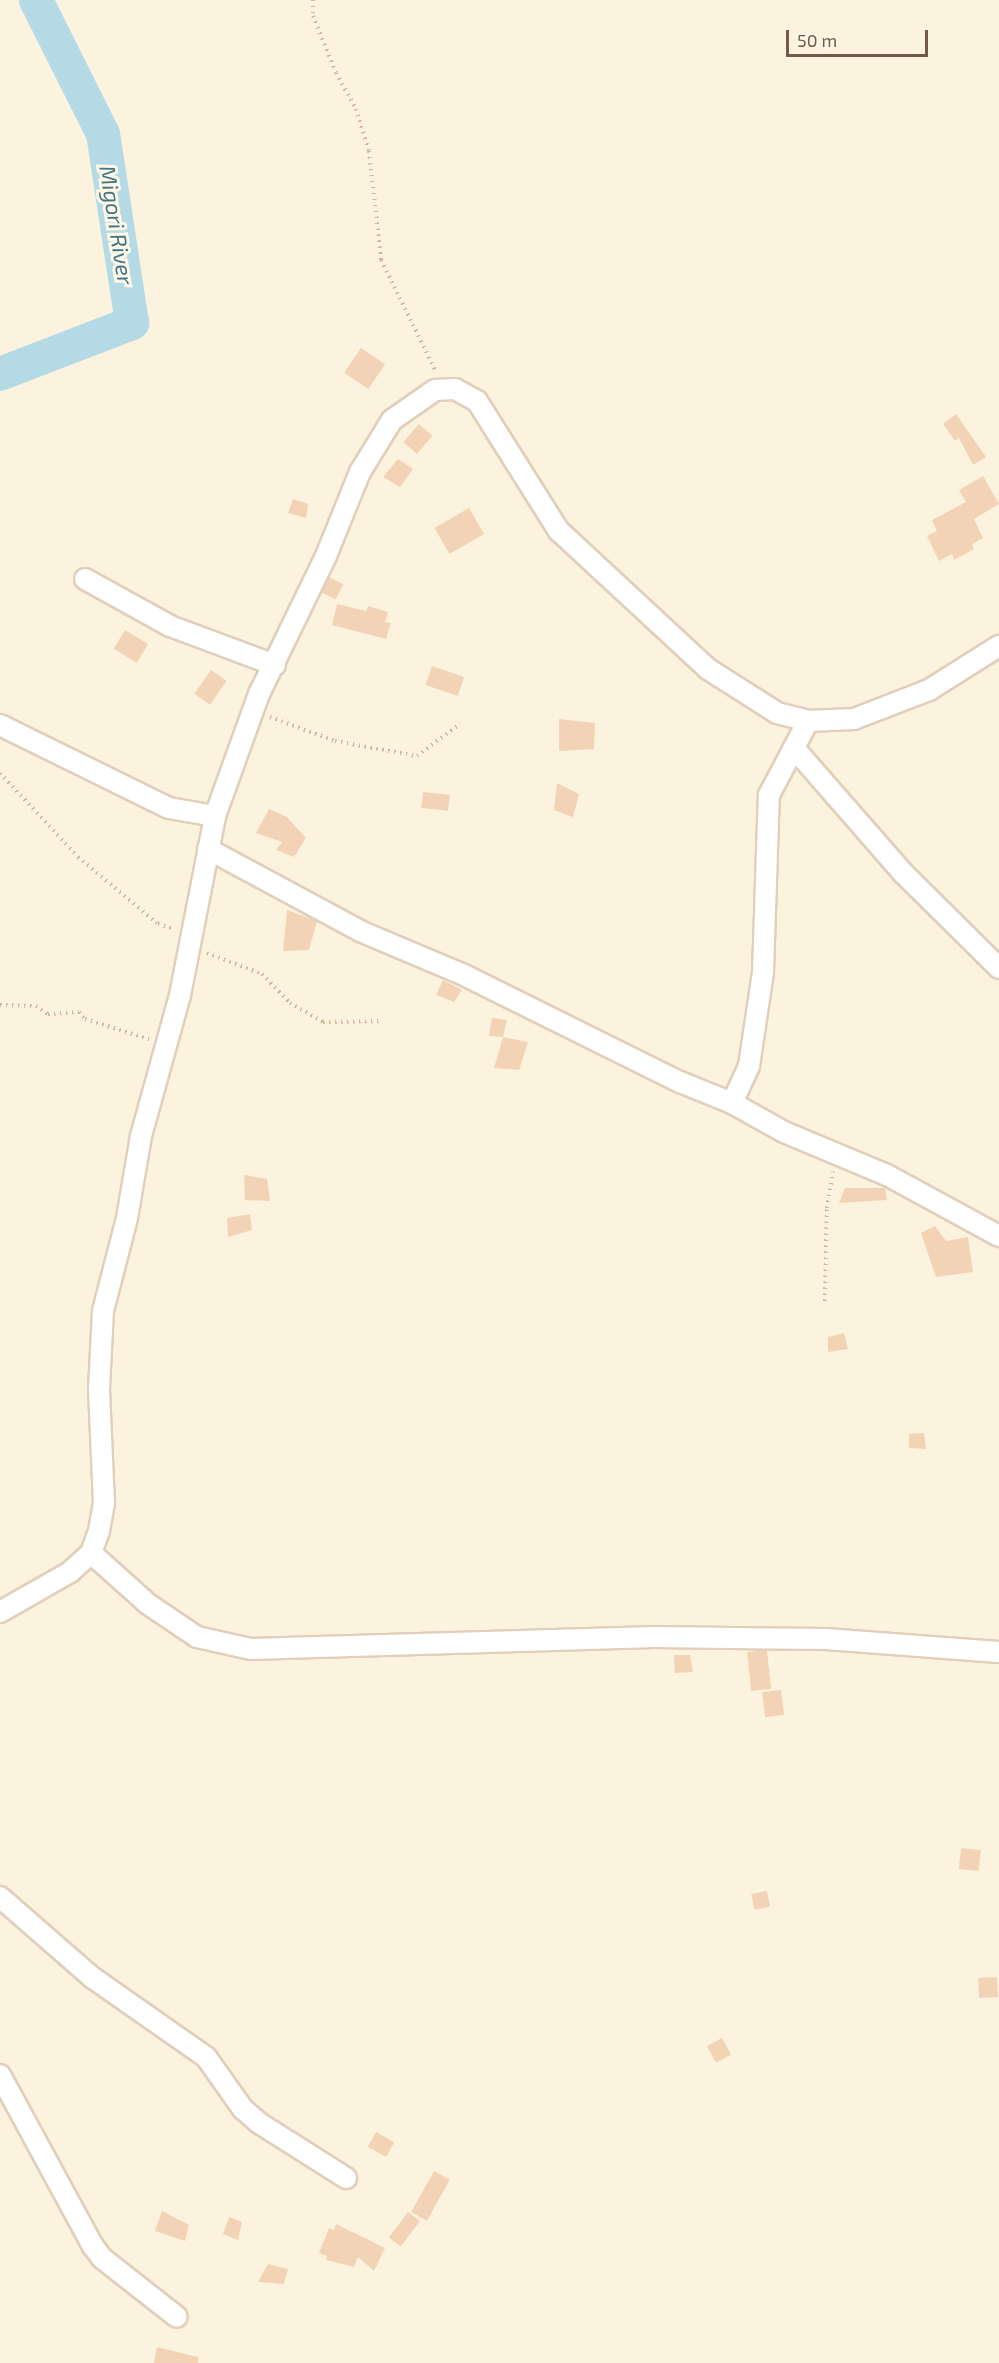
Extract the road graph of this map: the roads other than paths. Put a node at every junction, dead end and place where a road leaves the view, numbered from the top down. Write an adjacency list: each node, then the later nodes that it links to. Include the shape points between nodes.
1 (85, 579): 3 (street, via 170,626)
2 (999, 646): 4 (street, via 929,690 901,702 854,719)
3 (276, 665): 4 (street, via 374,448 392,420 407,406 444,389 466,393 477,401 559,531 690,653 777,713); 7 (street, via 253,711)
4 (808, 721): 6 (street)
5 (0, 725): 7 (street, via 169,808)
6 (794, 748): 9 (street, via 903,873); 10 (street, via 769,795 763,972 749,1066)
7 (215, 816): 8 (street)
8 (208, 849): 10 (street, via 360,931 464,975 680,1082); 12 (street, via 192,940 141,1136 127,1218 103,1311 99,1389 104,1504)
9 (999, 968)
10 (732, 1103): 11 (street, via 784,1132 887,1175)
11 (999, 1236)
12 (91, 1553): 13 (street, via 48,1587); 14 (street, via 148,1604 197,1637 251,1649 654,1637 826,1638)
13 (0, 1612)
14 (999, 1652)
15 (0, 1897): 17 (street, via 93,1978 206,2057 243,2109 259,2123)
16 (0, 2075): 18 (street, via 93,2246 102,2258)
17 (346, 2178)
18 (177, 2317)

